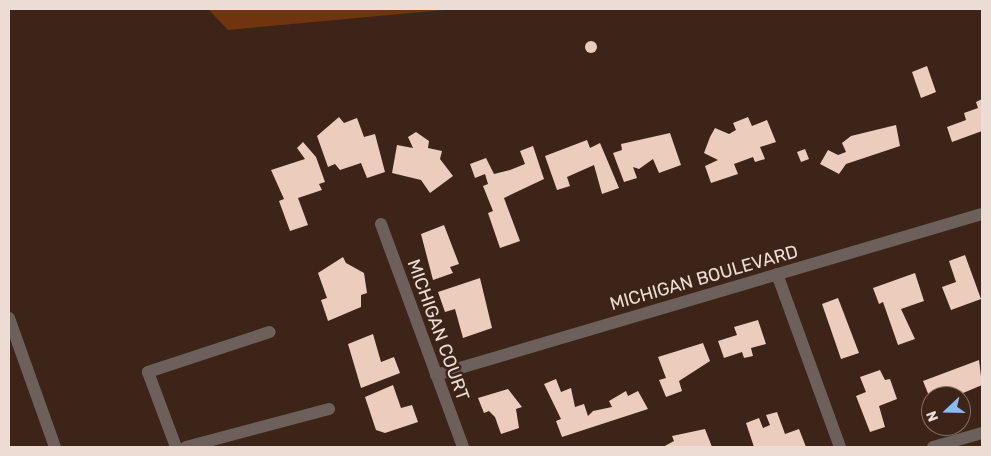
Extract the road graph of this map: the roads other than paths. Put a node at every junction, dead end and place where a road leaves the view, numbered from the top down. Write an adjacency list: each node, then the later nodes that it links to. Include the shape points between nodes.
1 (982, 214): 3 (street, MICHIGAN BOULEVARD)
2 (381, 224): 6 (street, MICHIGAN COURT)
3 (777, 274): 6 (street, MICHIGAN BOULEVARD); 13 (street)
4 (9, 318): 9 (street)
5 (270, 332): 10 (street, via 148,372)
6 (436, 375): 12 (street, MICHIGAN COURT)
7 (329, 409): 11 (street)
8 (982, 433): 14 (street)
9 (56, 447)
10 (176, 447)
11 (186, 447)
12 (463, 447)
13 (840, 447)
14 (933, 447)

